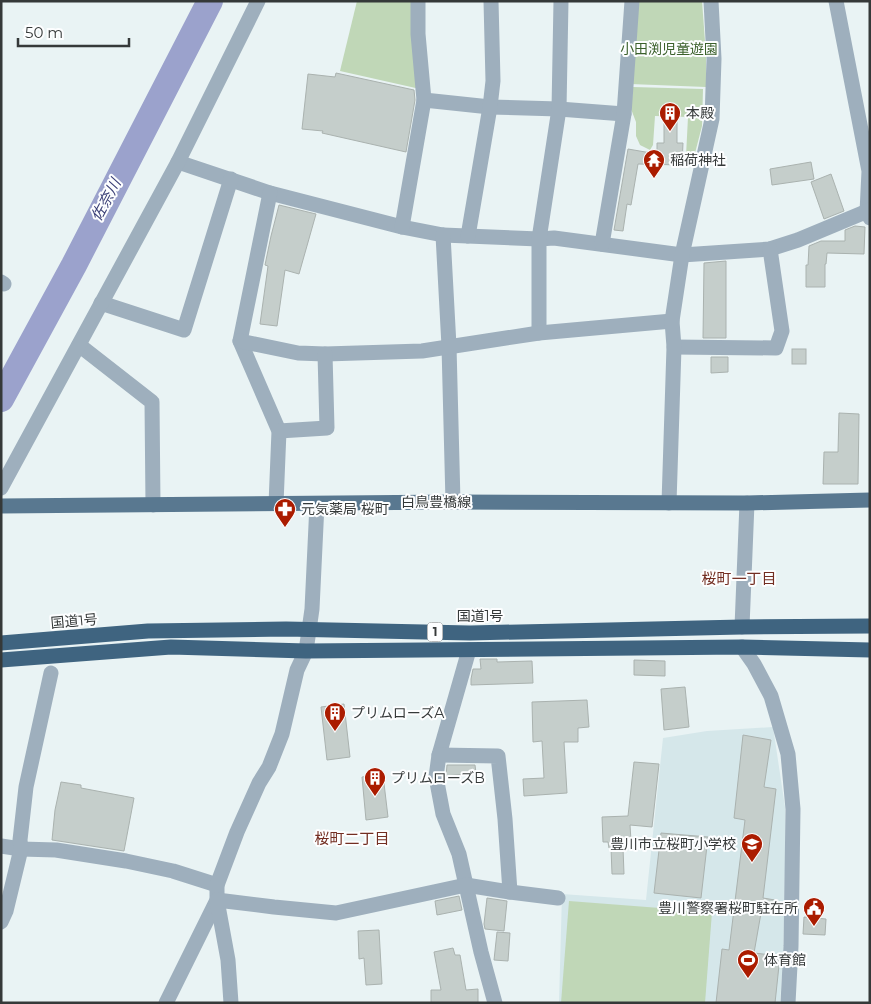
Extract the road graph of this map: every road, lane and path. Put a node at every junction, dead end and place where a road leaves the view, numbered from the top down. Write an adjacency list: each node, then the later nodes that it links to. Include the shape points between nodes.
1 (258, 1): 12 (street)
2 (418, 1): 8 (street)
3 (491, 1): 9 (street, via 493,81)
4 (561, 1): 10 (street)
5 (632, 1): 11 (street)
6 (711, 1): 22 (street, via 714,59 712,119)
7 (836, 1): 15 (street, via 869,171)
8 (424, 100): 9 (street); 16 (street)
9 (490, 107): 10 (street); 18 (street)
10 (559, 109): 11 (street); 19 (street)
11 (624, 114): 20 (street)
12 (178, 162): 13 (street); 23 (street)
13 (230, 179): 14 (street); 23 (street, via 184,330)
14 (270, 193): 16 (street); 26 (street)
15 (869, 213): 21 (street)
16 (402, 227): 17 (street)
17 (443, 236): 18 (street); 28 (street)
18 (468, 236): 19 (street)
19 (540, 239): 20 (street); 25 (street)
20 (602, 244): 22 (street)
21 (770, 249): 22 (street); 29 (street, via 782,331 776,348)
22 (682, 255): 24 (street)
23 (101, 303): 27 (street)
24 (672, 322): 25 (street); 29 (street)
25 (539, 333): 28 (street)
26 (240, 341): 30 (street, via 298,353); 31 (street)
27 (79, 345): 32 (street); 39 (street, via 152,402)
28 (449, 346): 30 (street, via 422,351); 34 (street)
29 (674, 347): 35 (street)
30 (325, 354): 31 (street, via 327,428)
31 (279, 431): 37 (street)
32 (1, 488)
33 (870, 500): 36 (main road, 白鳥豊橋線)
34 (453, 502): 35 (main road, 白鳥豊橋線); 38 (main road, 白鳥豊橋線)
35 (669, 503): 36 (main road, 白鳥豊橋線)
36 (747, 503): 42 (street)
37 (276, 504): 38 (main road, 白鳥豊橋線); 39 (main road, 白鳥豊橋線)
38 (317, 504): 43 (street)
39 (153, 505): 40 (main road, 白鳥豊橋線)
40 (1, 506)
41 (870, 626): 42 (highway, 国道1号 / 1)
42 (742, 627): 43 (highway, 国道1号 / 1, via 470,633)
43 (309, 630): 44 (highway, 国道1号 / 1, via 148,631); 48 (street)
44 (1, 643)
45 (742, 647): 46 (highway, 1); 47 (highway, 1); 62 (street, via 771,696 788,754 793,809)
46 (469, 650): 48 (highway, 1); 51 (street)
47 (870, 650)
48 (306, 651): 49 (highway, 1, via 171,647); 56 (street, via 297,670 282,734 236,832)
49 (1, 660)
50 (51, 673): 53 (street, via 26,787)
51 (439, 755): 54 (street, via 436,777 443,814 459,854); 55 (street, via 498,756)
52 (1, 846): 53 (street)
53 (21, 849): 56 (street, via 56,850 173,871); 58 (street)
54 (466, 886): 55 (street); 56 (street, via 336,913 274,907); 61 (street)
55 (510, 892): 57 (street)
56 (217, 893): 59 (street); 60 (street)
57 (558, 898)
58 (1, 922)
59 (166, 1003)
60 (231, 1003)
61 (495, 1003)
62 (788, 1003)

